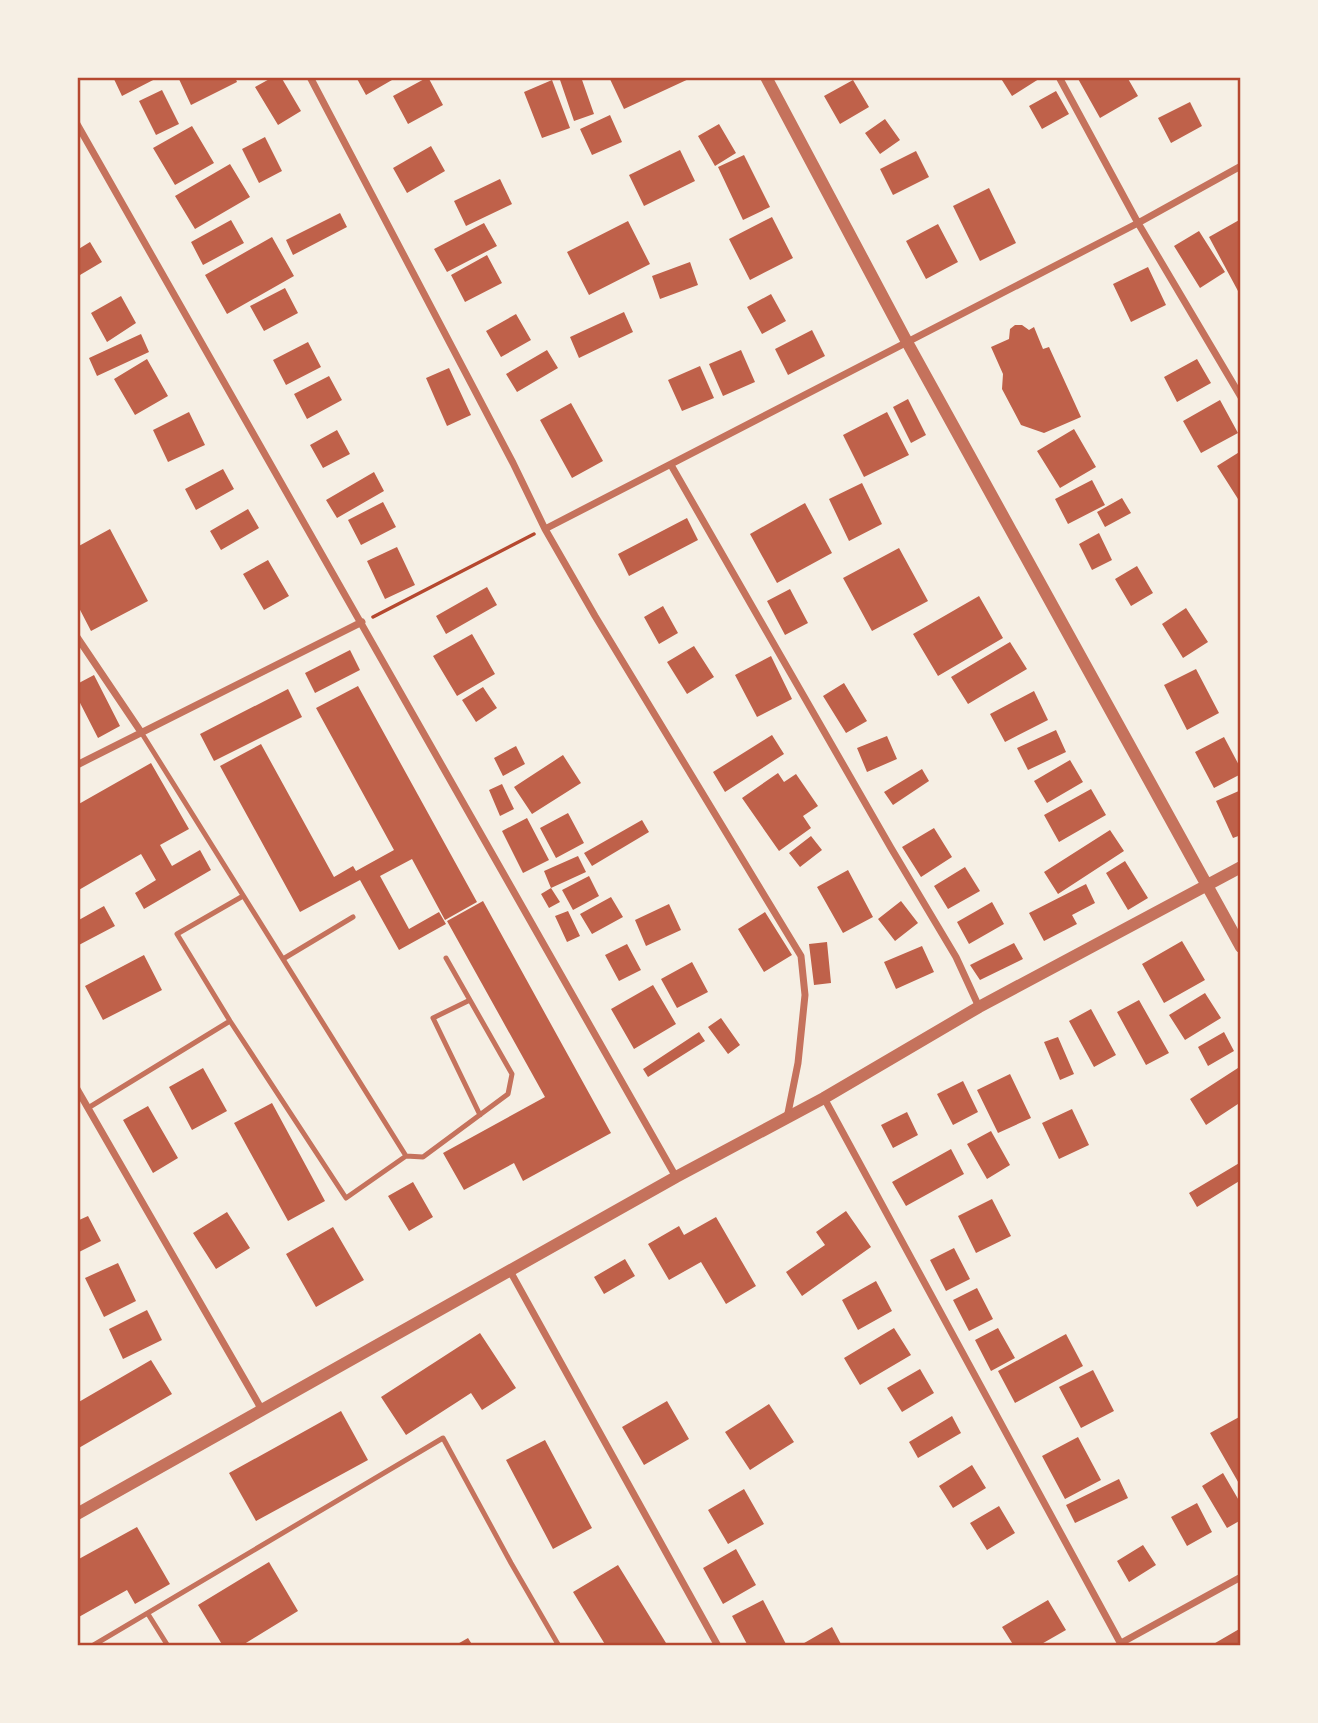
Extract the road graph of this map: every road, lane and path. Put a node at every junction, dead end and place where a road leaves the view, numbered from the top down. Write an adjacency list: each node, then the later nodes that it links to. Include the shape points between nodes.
1 (310, 77): 10 (street)
2 (766, 77): 7 (street)
3 (1059, 77): 6 (street)
4 (77, 124): 11 (street)
5 (1241, 166): 6 (street)
6 (1138, 223): 7 (street); 8 (street)
7 (907, 342): 9 (street); 16 (street)
8 (1241, 397)
9 (671, 465): 10 (street); 23 (street, via 956,957)
10 (545, 529): 11 (path); 29 (street, via 801,956 805,995)
11 (362, 622): 13 (street); 31 (street)
12 (77, 637): 13 (street)
13 (141, 732): 14 (street); 17 (lane)
14 (77, 765)
15 (1241, 867): 16 (street)
16 (1206, 886): 19 (street); 23 (street)
17 (243, 896): 21 (lane); 24 (lane, via 177,934)
18 (353, 917): 21 (lane)
19 (1241, 947)
20 (446, 958): 22 (lane)
21 (283, 959): 30 (lane)
22 (470, 1000): 28 (lane, via 512,1074 508,1094); 28 (lane, via 433,1018)
23 (979, 1007): 26 (street)
24 (230, 1021): 27 (lane); 30 (lane, via 346,1198)
25 (77, 1089): 27 (street)
26 (824, 1098): 29 (street); 38 (street)
27 (88, 1108): 33 (street)
28 (480, 1115): 30 (lane, via 423,1157)
29 (787, 1118): 31 (street)
30 (406, 1156)
31 (676, 1177): 32 (street)
32 (510, 1270): 33 (street); 41 (street)
33 (262, 1410): 34 (street)
34 (77, 1514)
35 (1241, 1577): 38 (street)
36 (148, 1614): 37 (lane); 39 (lane); 40 (lane, via 443,1438)
37 (95, 1645)
38 (1122, 1645)
39 (168, 1646)
40 (559, 1646)
41 (718, 1646)

